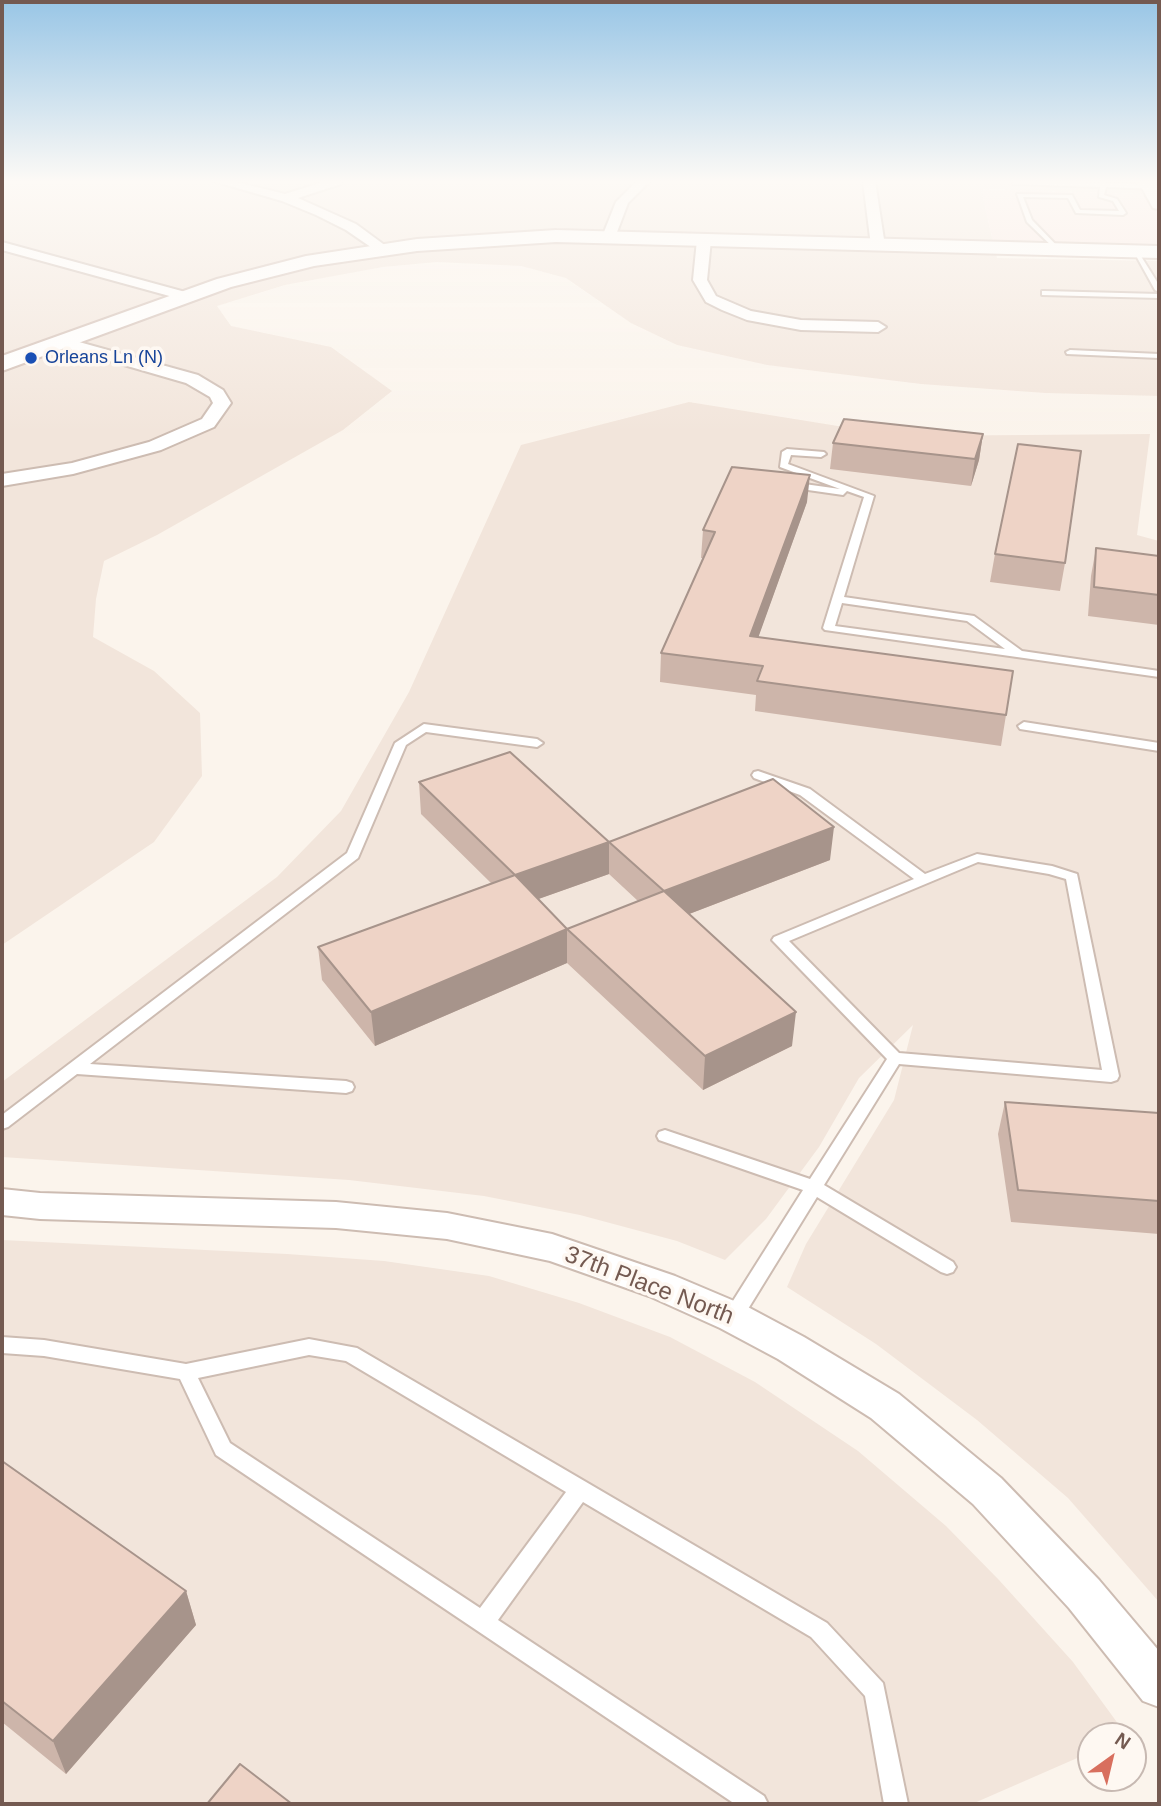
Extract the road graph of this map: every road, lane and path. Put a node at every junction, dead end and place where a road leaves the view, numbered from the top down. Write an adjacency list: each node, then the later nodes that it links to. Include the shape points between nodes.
1 (72, 265): 7 (street)
2 (298, 265): 7 (street)
3 (701, 265): 9 (street, via 700,280 711,299 747,315 801,325)
4 (1153, 265): 5 (lane)
5 (1159, 290)
6 (1045, 293): 8 (lane)
7 (184, 296): 10 (street)
8 (1159, 296)
9 (878, 327)
10 (61, 342): 13 (street); 15 (street, via 192,379 217,394 222,403 208,423 155,446 73,468)
11 (1070, 352): 12 (lane)
12 (1159, 356)
13 (2, 365)
14 (821, 454): 17 (lane, via 787,452 782,464)
15 (2, 480)
16 (778, 484): 17 (lane)
17 (869, 496): 18 (lane)
18 (837, 599): 19 (lane, via 971,618); 19 (lane, via 829,628)
19 (1018, 654): 20 (lane)
20 (1159, 674)
21 (1024, 726): 23 (lane)
22 (537, 743): 27 (lane, via 424,728 401,743 352,855)
23 (1159, 747)
24 (758, 775): 25 (lane, via 805,792)
25 (924, 880): 26 (lane, via 779,940); 26 (lane, via 977,858 1072,877 1111,1076)
26 (895, 1058): 31 (lane)
27 (75, 1068): 28 (lane); 29 (lane)
28 (346, 1087)
29 (2, 1124)
30 (665, 1136): 31 (lane)
31 (816, 1188): 33 (lane); 34 (lane)
32 (2, 1202): 34 (street, 37th Place North, via 336,1215 447,1226 552,1248 662,1286)
33 (947, 1267)
34 (733, 1317): 39 (street, 37th Place North, via 885,1406 986,1491 1083,1594)
35 (2, 1345): 36 (lane)
36 (186, 1372): 37 (lane, via 309,1347 351,1354); 38 (lane, via 223,1449)
37 (579, 1490): 38 (lane); 41 (lane, via 819,1630 875,1691)
38 (483, 1622): 40 (lane)
39 (1159, 1685)
40 (756, 1804)
41 (896, 1804)

